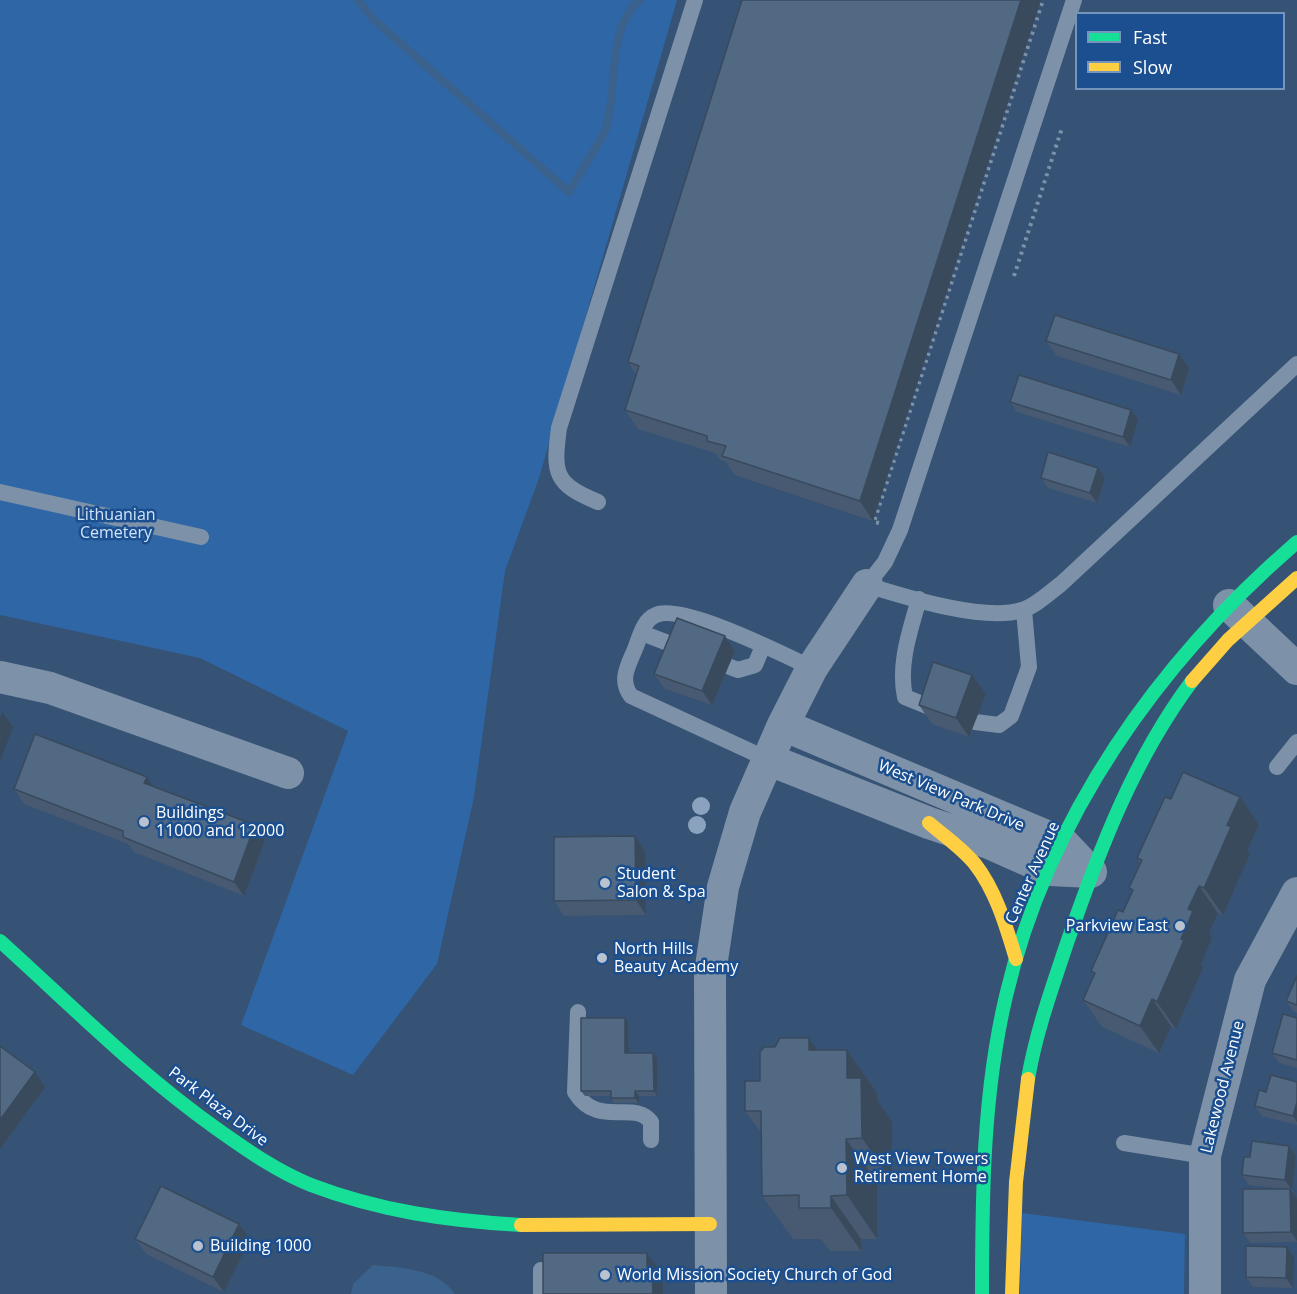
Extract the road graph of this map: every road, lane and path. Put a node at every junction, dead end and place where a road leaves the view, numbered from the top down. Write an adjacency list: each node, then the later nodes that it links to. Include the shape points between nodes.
1 (695, 0): 8 (lane, via 559,428 555,457 561,479 576,492)
2 (1043, 0): 9 (path, via 874,522)
3 (1074, 0): 9 (lane)
4 (1062, 128): 5 (path)
5 (1014, 276)
6 (1297, 364): 15 (lane, via 1061,584)
7 (0, 492): 10 (lane)
8 (598, 502)
9 (900, 530): 13 (lane, via 885,562)
10 (201, 537)
11 (1297, 542): 16 (street, Center Avenue)
12 (1297, 578): 16 (street, Center Avenue)
13 (867, 585): 14 (lane); 19 (street)
14 (919, 599): 15 (lane, via 968,610); 22 (lane, via 906,648 903,686 905,697)
15 (1024, 610): 23 (lane, via 1029,667 1011,716 999,725)
16 (1238, 613): 20 (street); 30 (street, Center Avenue, via 1150,697 1109,756); 31 (street, Center Avenue, via 1151,741 1129,780)
17 (642, 633): 18 (lane, via 645,624 656,615 670,612 708,622); 18 (lane, via 738,670 755,665); 26 (lane, via 624,675 631,696)
18 (763, 646): 19 (lane)
19 (813, 668): 24 (street)
20 (1297, 669)
21 (0, 677): 28 (street, via 50,688)
22 (937, 710)
23 (975, 722)
24 (783, 725): 26 (street); 30 (street, West View Park Drive)
25 (1297, 742): 27 (lane)
26 (768, 759): 29 (street, West View Park Drive); 39 (street, via 745,812 723,887 711,962)
27 (1277, 767)
28 (288, 773)
29 (929, 823): 30 (street, West View Park Drive, via 988,843); 34 (street, via 974,862 989,885)
30 (1056, 856): 31 (street, West View Park Drive); 34 (street, Center Avenue)
31 (1091, 872): 44 (street, Center Avenue, via 1045,1005 1029,1073 1018,1164)
32 (1297, 894): 38 (street, Lakewood Avenue, via 1250,980)
33 (3, 949): 39 (street, Park Plaza Drive, via 200,1116 257,1158 312,1185 377,1206 480,1224)
34 (1016, 959): 43 (street, Center Avenue, via 992,1080 982,1194)
35 (578, 1012): 36 (lane, via 575,1092 597,1111 642,1114 651,1122)
36 (651, 1140)
37 (1124, 1143): 38 (lane)
38 (1205, 1156): 45 (street, Lakewood Avenue)
39 (710, 1224): 42 (street)
40 (541, 1270): 41 (lane)
41 (541, 1294)
42 (711, 1294)
43 (982, 1294)
44 (1012, 1294)
45 (1205, 1294)

